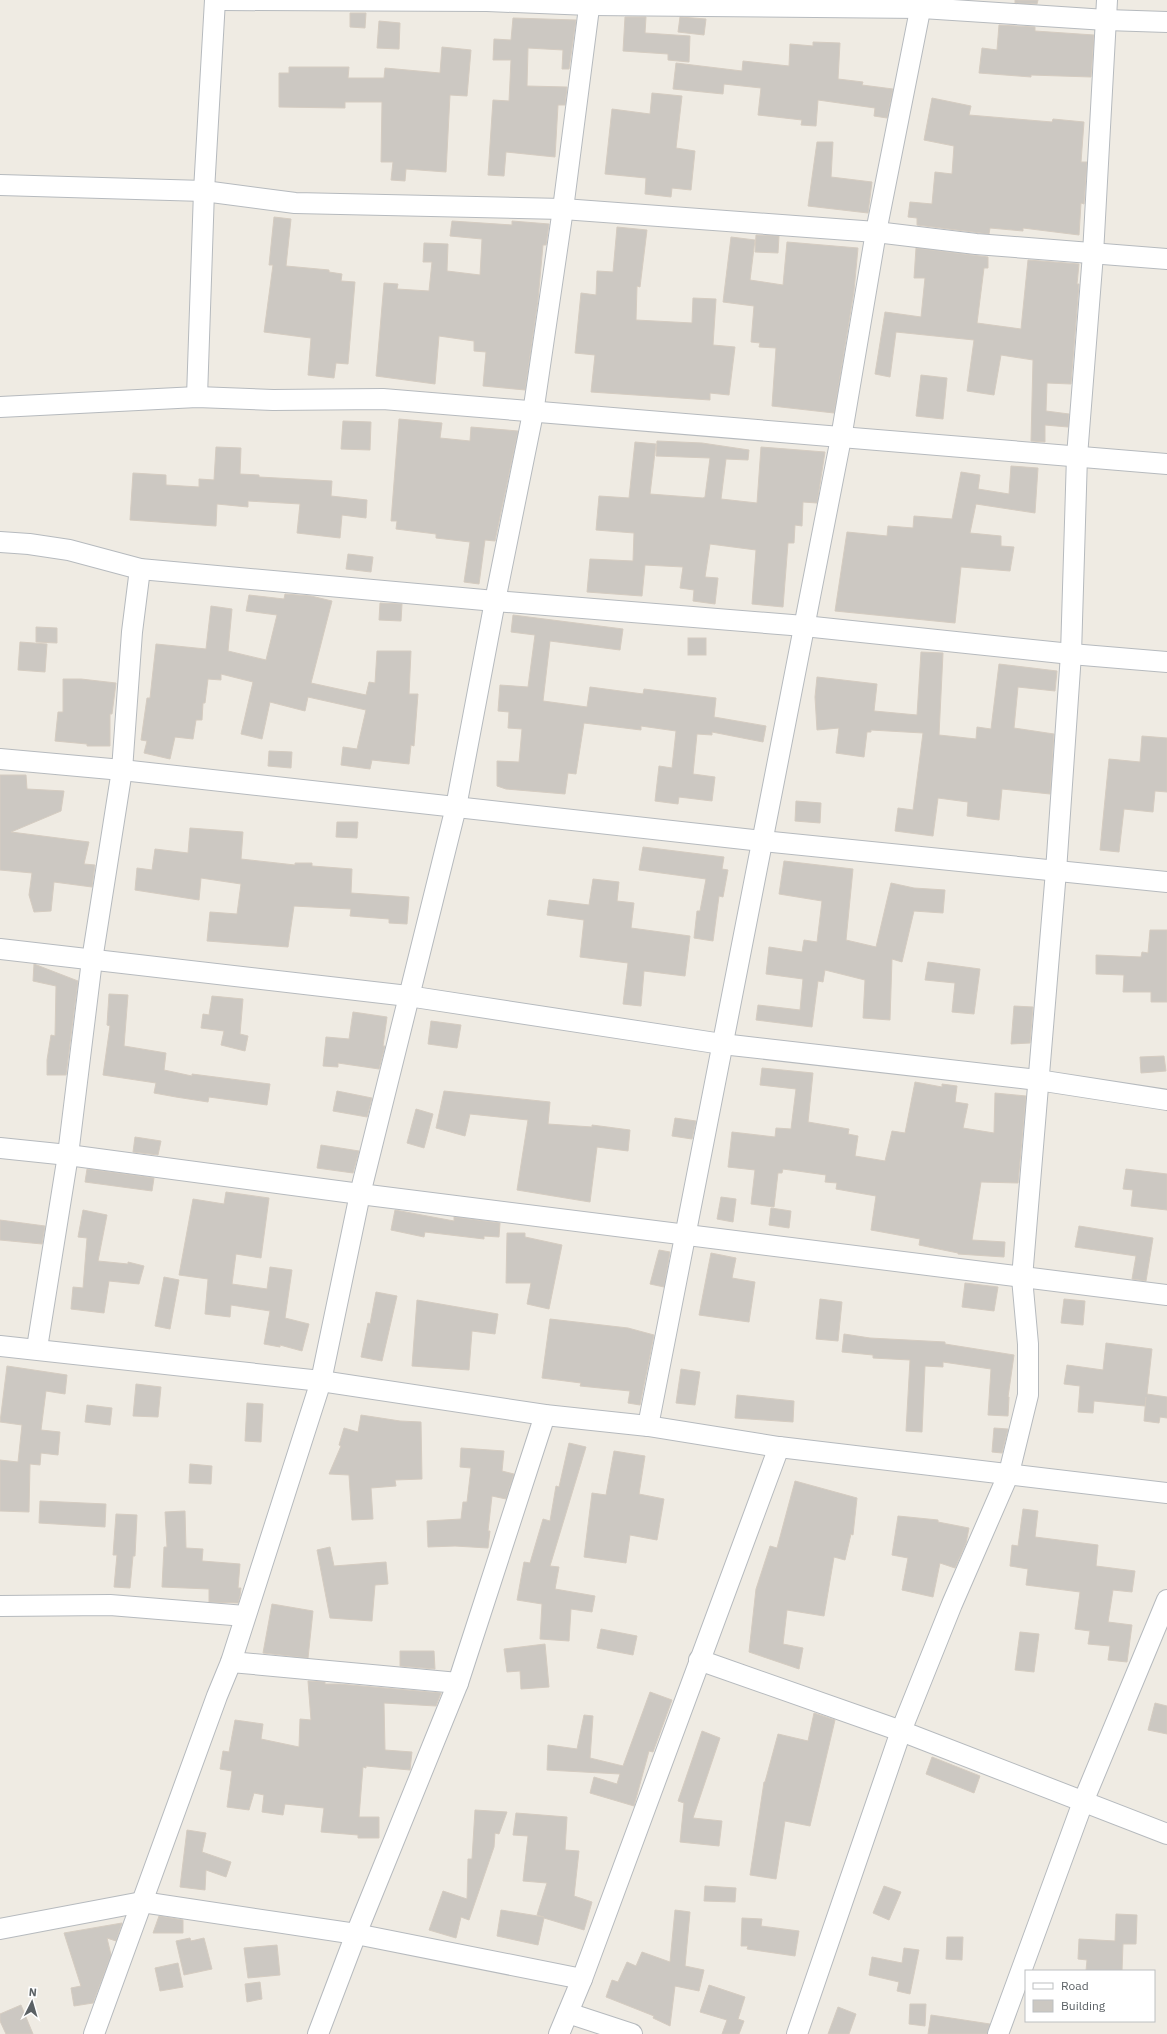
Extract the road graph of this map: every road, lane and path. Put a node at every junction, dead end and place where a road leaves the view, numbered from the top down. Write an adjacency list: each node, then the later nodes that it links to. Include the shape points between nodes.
1 (215, 0): 9 (street)
2 (222, 0): 4 (street)
3 (1107, 0): 6 (street)
4 (590, 2): 5 (street); 10 (street)
5 (922, 4): 6 (street); 11 (street)
6 (1106, 20): 7 (street); 12 (street)
7 (1167, 22)
8 (0, 185): 9 (street)
9 (204, 191): 10 (street, via 295,203); 14 (street)
10 (563, 209): 11 (street); 16 (street)
11 (876, 232): 12 (street); 17 (street)
12 (1093, 254): 13 (street); 18 (street)
13 (1167, 258)
14 (197, 397): 15 (street); 16 (street, via 273,400 383,399)
15 (0, 407)
16 (533, 413): 17 (street); 22 (street)
17 (841, 438): 18 (street); 23 (street)
18 (1077, 456): 19 (street); 24 (street)
19 (1167, 464)
20 (0, 542): 21 (street, via 69,550)
21 (140, 569): 22 (street); 27 (street, via 132,632)
22 (495, 601): 23 (street); 28 (street)
23 (804, 626): 24 (street); 29 (street)
24 (1070, 654): 25 (street); 30 (street)
25 (1167, 662)
26 (0, 759): 27 (street)
27 (122, 770): 28 (street); 33 (street)
28 (456, 807): 29 (street); 34 (street)
29 (762, 841): 30 (street); 35 (street)
30 (1056, 871): 31 (street); 36 (street)
31 (1167, 882)
32 (0, 949): 33 (street)
33 (92, 960): 34 (street); 39 (street)
34 (408, 996): 35 (street); 40 (street)
35 (722, 1044): 36 (street); 41 (street)
36 (1038, 1080): 37 (street); 42 (street)
37 (1167, 1100)
38 (0, 1148): 39 (street)
39 (68, 1155): 40 (street); 45 (street)
40 (360, 1194): 41 (street); 46 (street)
41 (686, 1235): 42 (street); 48 (street)
42 (1022, 1278): 43 (street); 50 (street, via 1028,1344 1028,1395)
43 (1167, 1295)
44 (0, 1346): 45 (street)
45 (38, 1348): 46 (street)
46 (321, 1381): 47 (street); 54 (street)
47 (545, 1415): 48 (street); 57 (street)
48 (648, 1426): 49 (street)
49 (779, 1447): 50 (street); 55 (street)
50 (1009, 1474): 51 (street); 58 (street, via 952,1604)
51 (1167, 1493)
52 (1167, 1600): 59 (street)
53 (0, 1606): 54 (street, via 110,1605)
54 (245, 1616): 56 (street)
55 (699, 1660): 58 (street); 64 (street)
56 (231, 1662): 57 (street); 61 (street)
57 (458, 1682): 63 (street)
58 (901, 1731): 59 (street); 70 (street)
59 (1083, 1802): 60 (street); 71 (street)
60 (1167, 1834)
61 (142, 1902): 62 (street); 63 (street); 66 (street)
62 (0, 1929)
63 (356, 1934): 64 (street); 67 (street)
64 (582, 1979): 65 (street)
65 (568, 2013): 68 (street); 69 (street)
66 (94, 2034)
67 (318, 2034)
68 (559, 2034)
69 (632, 2034)
70 (797, 2034)
71 (998, 2034)

